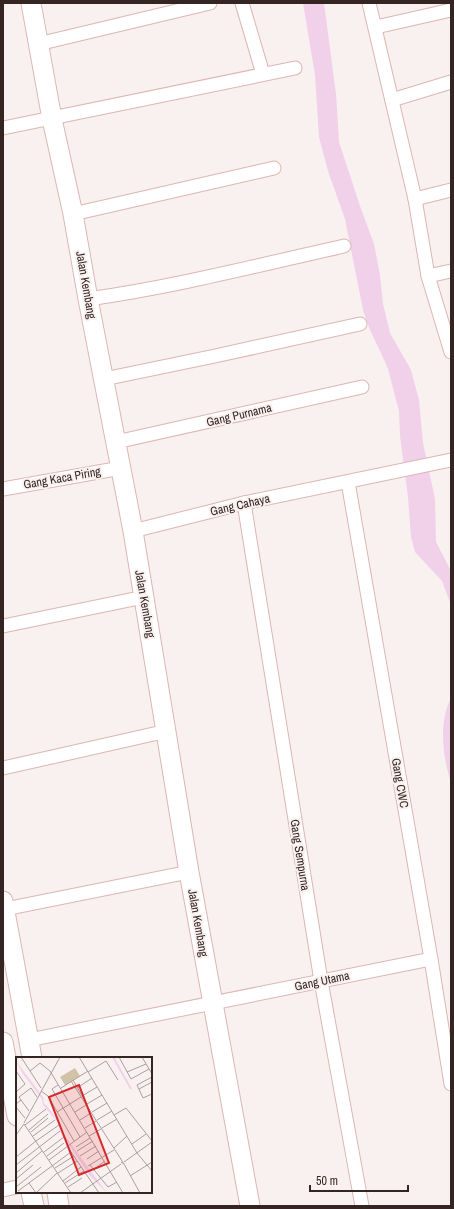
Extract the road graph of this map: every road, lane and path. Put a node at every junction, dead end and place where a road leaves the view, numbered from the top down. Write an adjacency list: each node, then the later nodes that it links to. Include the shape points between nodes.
1 (31, 3): 7 (street, Jalan Kembang)
2 (210, 3): 7 (street)
3 (242, 3): 9 (street)
4 (369, 3): 6 (street)
5 (451, 10): 6 (street)
6 (376, 27): 11 (street)
7 (38, 44): 12 (street, Jalan Kembang)
8 (295, 68): 9 (street)
9 (263, 74): 12 (street)
10 (451, 82): 11 (street)
11 (392, 100): 16 (street)
12 (52, 119): 13 (street); 17 (street, Jalan Kembang)
13 (3, 128)
14 (274, 168): 17 (street)
15 (451, 190): 16 (street)
16 (415, 199): 20 (street)
17 (73, 214): 21 (street, Jalan Kembang)
18 (344, 246): 21 (street)
19 (451, 271): 20 (street)
20 (428, 276): 23 (street)
21 (88, 300): 24 (street, Jalan Kembang)
22 (360, 324): 24 (street)
23 (450, 347)
24 (104, 379): 26 (street, Jalan Kembang)
25 (362, 387): 26 (street, Gang Purnama)
26 (116, 442): 28 (street, Jalan Kembang)
27 (451, 460): 29 (street, Gang Cahaya)
28 (121, 468): 30 (street, Gang Kaca Piring); 32 (street, Jalan Kembang)
29 (348, 482): 31 (street, Gang Cahaya); 39 (street, Gang CWC)
30 (3, 489)
31 (244, 504): 32 (street, Gang Cahaya); 40 (street, Gang Sempurna)
32 (133, 531): 33 (street, Jalan Kembang)
33 (144, 597): 34 (street); 35 (street, Jalan Kembang)
34 (3, 626)
35 (167, 731): 36 (street); 37 (street, Jalan Kembang)
36 (3, 768)
37 (189, 872): 38 (street); 41 (street, Jalan Kembang)
38 (4, 905): 43 (street)
39 (431, 958): 40 (street, Gang Utama); 44 (street, Gang CWC)
40 (321, 981): 41 (street, Gang Utama); 53 (street, Gang Sempurna)
41 (212, 1004): 43 (street, Gang Utama); 52 (street, Jalan Kembang)
42 (3, 1046): 45 (street)
43 (30, 1049)
44 (451, 1084)
45 (16, 1109)
46 (16, 1187): 47 (street)
47 (3, 1190)
48 (31, 1193): 50 (street)
49 (57, 1193): 51 (street)
50 (34, 1206)
51 (60, 1206)
52 (250, 1206)
53 (362, 1206)

